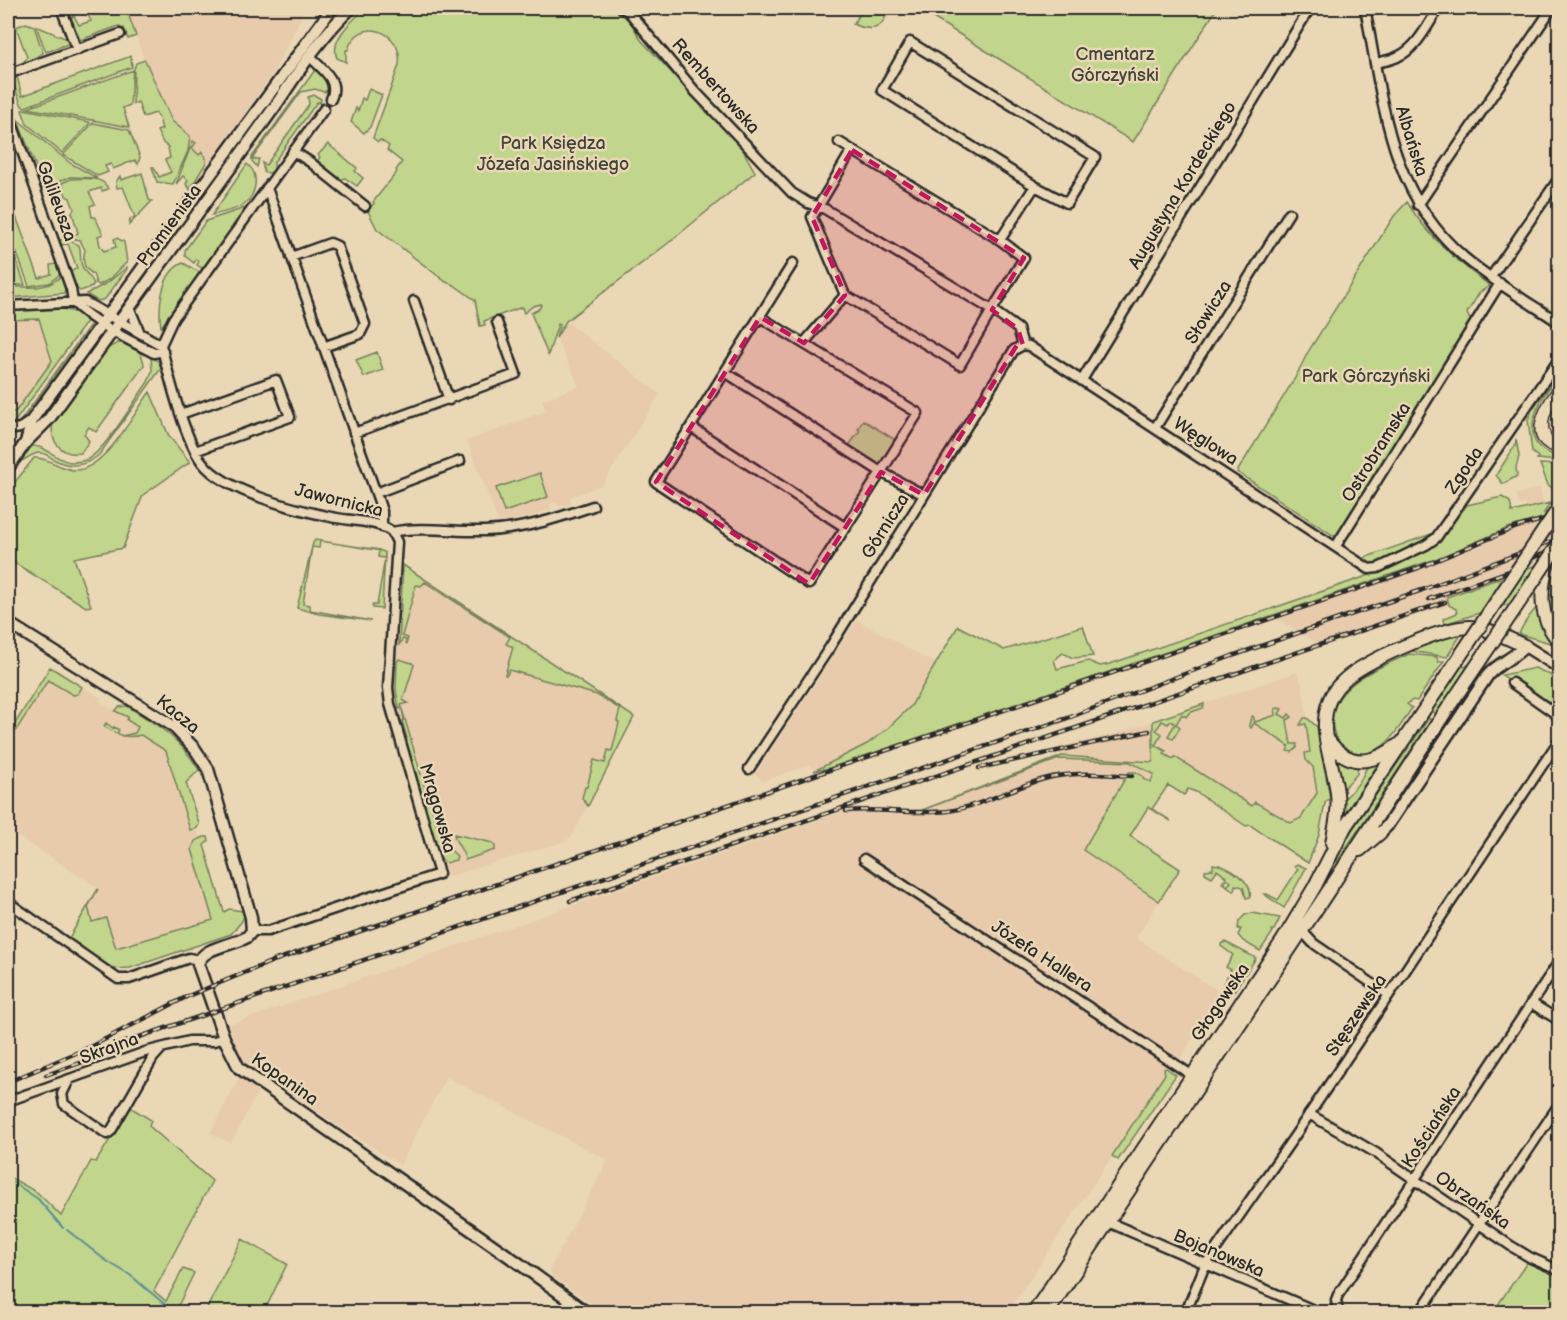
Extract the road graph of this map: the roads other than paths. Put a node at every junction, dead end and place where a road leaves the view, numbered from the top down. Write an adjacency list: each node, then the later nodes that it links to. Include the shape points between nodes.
1 (61, 8): 11 (street)
2 (333, 8): 9 (street); 40 (street, Promienista)
3 (351, 8): 9 (street, Promienista)
4 (1310, 8): 51 (street, Augustyna Kordeckiego)
5 (1365, 8): 13 (street, Albańska)
6 (1439, 8): 13 (street, via 1407,52)
7 (1552, 8): 24 (street)
8 (627, 9): 26 (street, Rembertowska, via 785,187)
9 (331, 26): 12 (street, Promienista)
10 (120, 34): 11 (street)
11 (77, 50): 14 (street)
12 (309, 56): 15 (street, via 332,80); 37 (street, Promienista)
13 (1376, 63): 24 (street, Albańska, via 1395,153)
14 (8, 74)
15 (331, 99)
16 (324, 109): 20 (street)
17 (8, 112): 35 (street, Galileusza)
18 (838, 142): 19 (street)
19 (852, 150): 26 (street); 28 (street)
20 (293, 151): 23 (street); 25 (street)
21 (1560, 177): 31 (street)
22 (1035, 186): 22 (street, via 1067,202 1095,157 910,42 882,90); 28 (street)
23 (267, 188): 29 (street); 48 (street, via 173,319)
24 (1418, 205): 31 (street, Albańska, via 1452,247)
25 (365, 206)
26 (818, 206): 33 (street, via 812,217); 38 (street)
27 (1289, 213): 56 (street, Słowicza)
28 (1000, 240): 38 (street, via 1024,258)
29 (291, 257): 47 (street); 47 (street, via 330,243 337,246 365,324 360,334)
30 (793, 263): 39 (street)
31 (1491, 277): 32 (street, Albańska)
32 (1500, 284): 42 (street, Albańska); 72 (street, Ostrobramska)
33 (845, 295): 38 (street, via 960,365); 45 (street)
34 (414, 301): 52 (street)
35 (73, 302): 36 (street); 40 (street)
36 (8, 306)
37 (130, 309): 43 (street, Promienista); 44 (street)
38 (992, 310): 46 (street, via 1018,329)
39 (760, 317): 45 (street, Górnicza); 50 (street)
40 (104, 319): 43 (street); 54 (street, Promienista)
41 (496, 322): 52 (street, via 516,374)
42 (1560, 323)
43 (116, 326): 44 (street); 48 (street, via 154,353); 59 (street, Promienista, via 50,419)
44 (140, 333): 48 (street)
45 (804, 343): 63 (street, Górnicza, via 918,413)
46 (1023, 345): 51 (street, Węglowa); 65 (street, Górnicza, via 1014,350)
47 (323, 347): 58 (street)
48 (162, 348): 53 (street, Jawornicka)
49 (1560, 358): 74 (street, Zgoda, via 1437,538)
50 (725, 372): 55 (street); 63 (street, Górnicza)
51 (1082, 380): 56 (street, Węglowa)
52 (449, 400): 58 (street)
53 (181, 414): 60 (street, Jawornicka); 60 (street, via 276,380 290,417)
54 (32, 420): 57 (street); 59 (street, Promienista)
55 (691, 427): 69 (street, Górnicza); 69 (street, via 656,482 809,584)
56 (1155, 428): 72 (street, Węglowa)
57 (8, 430): 59 (street)
58 (354, 433): 64 (street)
59 (26, 442): 62 (street)
60 (195, 451): 68 (street, Jawornicka, via 213,473 238,488 317,513)
61 (460, 461): 64 (street)
62 (8, 468)
63 (881, 472): 65 (street); 69 (street)
64 (376, 493): 68 (street)
65 (924, 495): 85 (street, Górnicza)
66 (593, 506): 70 (street, Jawornicka, via 520,527)
67 (1560, 506): 83 (main road, Głogowska, bridge)
68 (382, 527): 70 (street, Jawornicka)
69 (846, 528)
70 (392, 532): 91 (street, Mrągowska, via 397,542 390,704 440,874 268,932)
71 (1560, 543): 73 (main road, Głogowska, bridge)
72 (1336, 546): 74 (street, Węglowa)
73 (1549, 559): 76 (main road, via 1542,606 1548,625); 88 (main road, Głogowska, bridge)
74 (1369, 569)
75 (8, 622): 91 (street, Kacza, via 169,724 195,749 208,769 220,807)
76 (1560, 642)
77 (1525, 646): 78 (street); 79 (street); 82 (main road, via 1470,627 1399,650 1352,674 1338,687 1326,708); 86 (street, via 1493,668)
78 (1560, 659)
79 (1560, 668)
80 (1512, 683): 81 (street)
81 (1560, 717)
82 (1326, 736): 83 (main road, via 1341,754 1360,761 1386,753); 89 (main road, via 1337,806)
83 (1405, 738): 89 (main road, Głogowska)
84 (1560, 739): 95 (street, Stęszewska)
85 (749, 769)
86 (1380, 833): 88 (main road)
87 (864, 859): 100 (street, Józefa Hallera)
88 (1350, 859): 92 (main road, Głogowska)
89 (1326, 862): 100 (main road, Głogowska, via 1302,911)
90 (8, 902): 93 (street, via 118,979 129,979 189,958)
91 (252, 931): 93 (street, Mrągowska, via 242,940 208,951)
92 (1302, 931): 95 (street, via 1313,943); 100 (main road, Głogowska)
93 (199, 960): 98 (street, Kopanina)
94 (1560, 960): 96 (street, Kościańska)
95 (1389, 995): 104 (street, Stęszewska)
96 (1531, 1003): 97 (street); 105 (street, Kościańska)
97 (1560, 1021)
98 (224, 1038): 99 (street, Skrajna); 110 (street, Kopanina, via 239,1068)
99 (162, 1048): 101 (street, Skrajna); 101 (street, via 107,1134 64,1104 62,1094)
100 (1197, 1079): 106 (main road, Głogowska); 111 (main road, Głogowska)
101 (69, 1080): 102 (street, Skrajna)
102 (8, 1101)
103 (1560, 1103): 107 (street)
104 (1310, 1114): 105 (street, Obrzańska); 108 (street, Stęszewska)
105 (1415, 1180): 107 (street, Obrzańska); 115 (street, Kościańska, via 1338,1295)
106 (1108, 1222): 108 (street, Bojanowska); 112 (main road, Głogowska)
107 (1478, 1224): 109 (street, Obrzańska, via 1531,1258); 116 (street)
108 (1205, 1265): 113 (street, Stęszewska); 114 (street, Bojanowska)
109 (1560, 1271)
110 (586, 1312)
111 (1034, 1312)
112 (1048, 1312)
113 (1186, 1312)
114 (1318, 1312)
115 (1338, 1312)
116 (1420, 1312)

